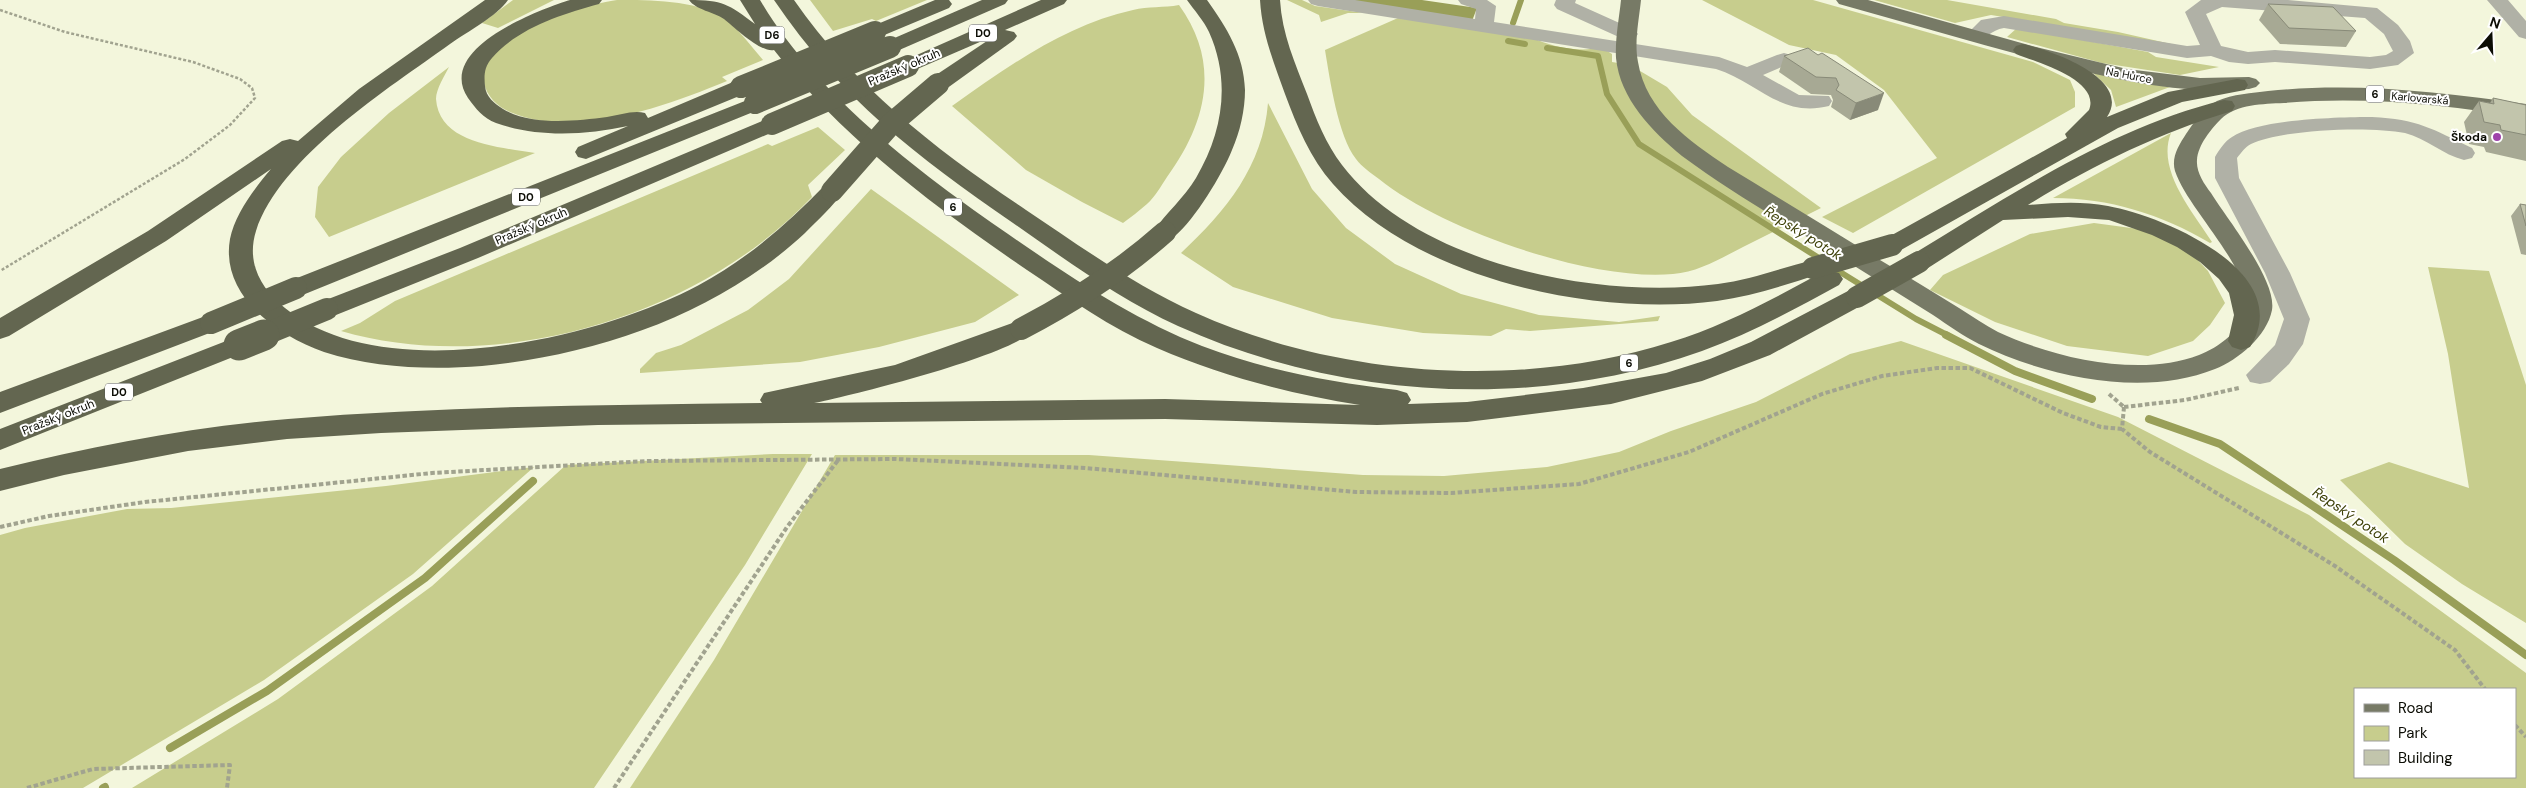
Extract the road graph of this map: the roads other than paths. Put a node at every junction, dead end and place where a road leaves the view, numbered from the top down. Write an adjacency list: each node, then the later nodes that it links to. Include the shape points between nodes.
1 (498, 0): 32 (highway)
2 (592, 0): 34 (highway, via 540,17 513,30 492,47 478,64 473,78 474,91 482,103 497,114 517,122 584,127)
3 (699, 0): 30 (highway, via 732,15)
4 (750, 0): 30 (highway, D6)
5 (784, 0): 21 (highway, D6)
6 (942, 0): 22 (highway)
7 (950, 0): 22 (highway)
8 (998, 0): 34 (highway, Pražský okruh / D0, bridge, via 890,46)
9 (1057, 0): 49 (highway, Pražský okruh / D0, bridge, via 469,253)
10 (1064, 0): 32 (highway, bridge, via 938,84 891,124 805,220 774,249 726,282 675,308 612,332 544,348 475,358 412,358 352,350 313,337 282,322 270,312 246,280 241,244 252,214 268,187 311,141)
11 (1197, 0): 48 (highway, bridge, via 1217,28 1228,52 1234,79 1234,106 1228,135 1215,166 1195,197 1165,232 1094,288 1021,329 960,354 860,384 746,404)
12 (1270, 0): 42 (highway, via 1273,27 1295,93 1312,136 1330,165 1374,209 1437,248 1519,277 1580,290 1634,295 1732,290)
13 (1318, 0): 23 (street)
14 (1468, 0): 23 (street, via 1486,6)
15 (1566, 0): 26 (street, via 1564,5)
16 (1596, 0): 20 (street)
17 (1631, 0): 26 (main road)
18 (1846, 0): 25 (main road)
19 (2497, 0): 24 (street)
20 (1601, 1)
21 (797, 11): 42 (highway, 6, via 853,85 889,118 944,163 1044,234 1188,321 1300,359 1428,377 1523,378 1585,371 1644,360 1746,323)
22 (916, 14): 34 (highway, bridge)
23 (1484, 26): 26 (street)
24 (2526, 33)
25 (1975, 36): 27 (main road, Na Hůrce); 28 (street, via 1988,24 2004,22 2187,52)
26 (1627, 41): 31 (street, via 1719,62); 44 (main road, via 1629,72 1638,94 1660,125 1685,148 1987,337 2055,362 2127,374 2163,373 2198,366 2223,355)
27 (2024, 50): 33 (main road, Na Hůrce, via 2142,78); 39 (highway, via 2082,75 2094,84 2101,95 2102,104 2095,116)
28 (2213, 50): 28 (street, via 2195,12 2222,1 2370,12 2381,18 2402,44 2404,54 2391,61 2370,63 2275,56 2248,58)
29 (1784, 59): 31 (street)
30 (798, 67): 46 (highway, 6, via 854,127 940,197 1013,250 1106,310 1164,341 1249,372 1341,393 1442,404)
31 (1748, 74): 36 (street, via 1778,94 1796,101)
32 (382, 83): 43 (highway, via 157,236)
33 (2237, 85): 35 (main road, Karlovarská / 6, via 2354,79 2464,88); 39 (highway, 6, via 2158,103 2110,123)
34 (748, 95): 47 (highway, Pražský okruh / D0, bridge, via 211,323)
35 (2526, 98)
36 (1821, 101)
37 (2224, 106): 38 (main road, Karlovarská / 6, via 2302,95 2372,94); 41 (highway, 6, via 2179,119 2130,140); 44 (main road, via 2193,138 2185,163 2194,185 2256,290 2260,309)
38 (2526, 111)
39 (2056, 152): 42 (highway, 6, bridge, via 1892,245)
40 (2464, 153): 45 (street, via 2410,127 2377,122 2287,129 2240,141 2226,157 2227,178 2286,290 2297,318 2289,350)
41 (1997, 215): 44 (highway, via 2089,210 2136,220 2178,237 2212,259 2238,287 2248,315); 46 (highway, 6, bridge, via 1772,343 1696,374 1636,389)
42 (1822, 274)
43 (0, 330)
44 (2240, 341)
45 (2260, 375)
46 (1544, 402): 48 (highway, via 1467,412 1377,415 1165,409)
47 (0, 403)
48 (598, 415): 50 (highway, via 287,429 146,448)
49 (0, 440)
50 (0, 480)

